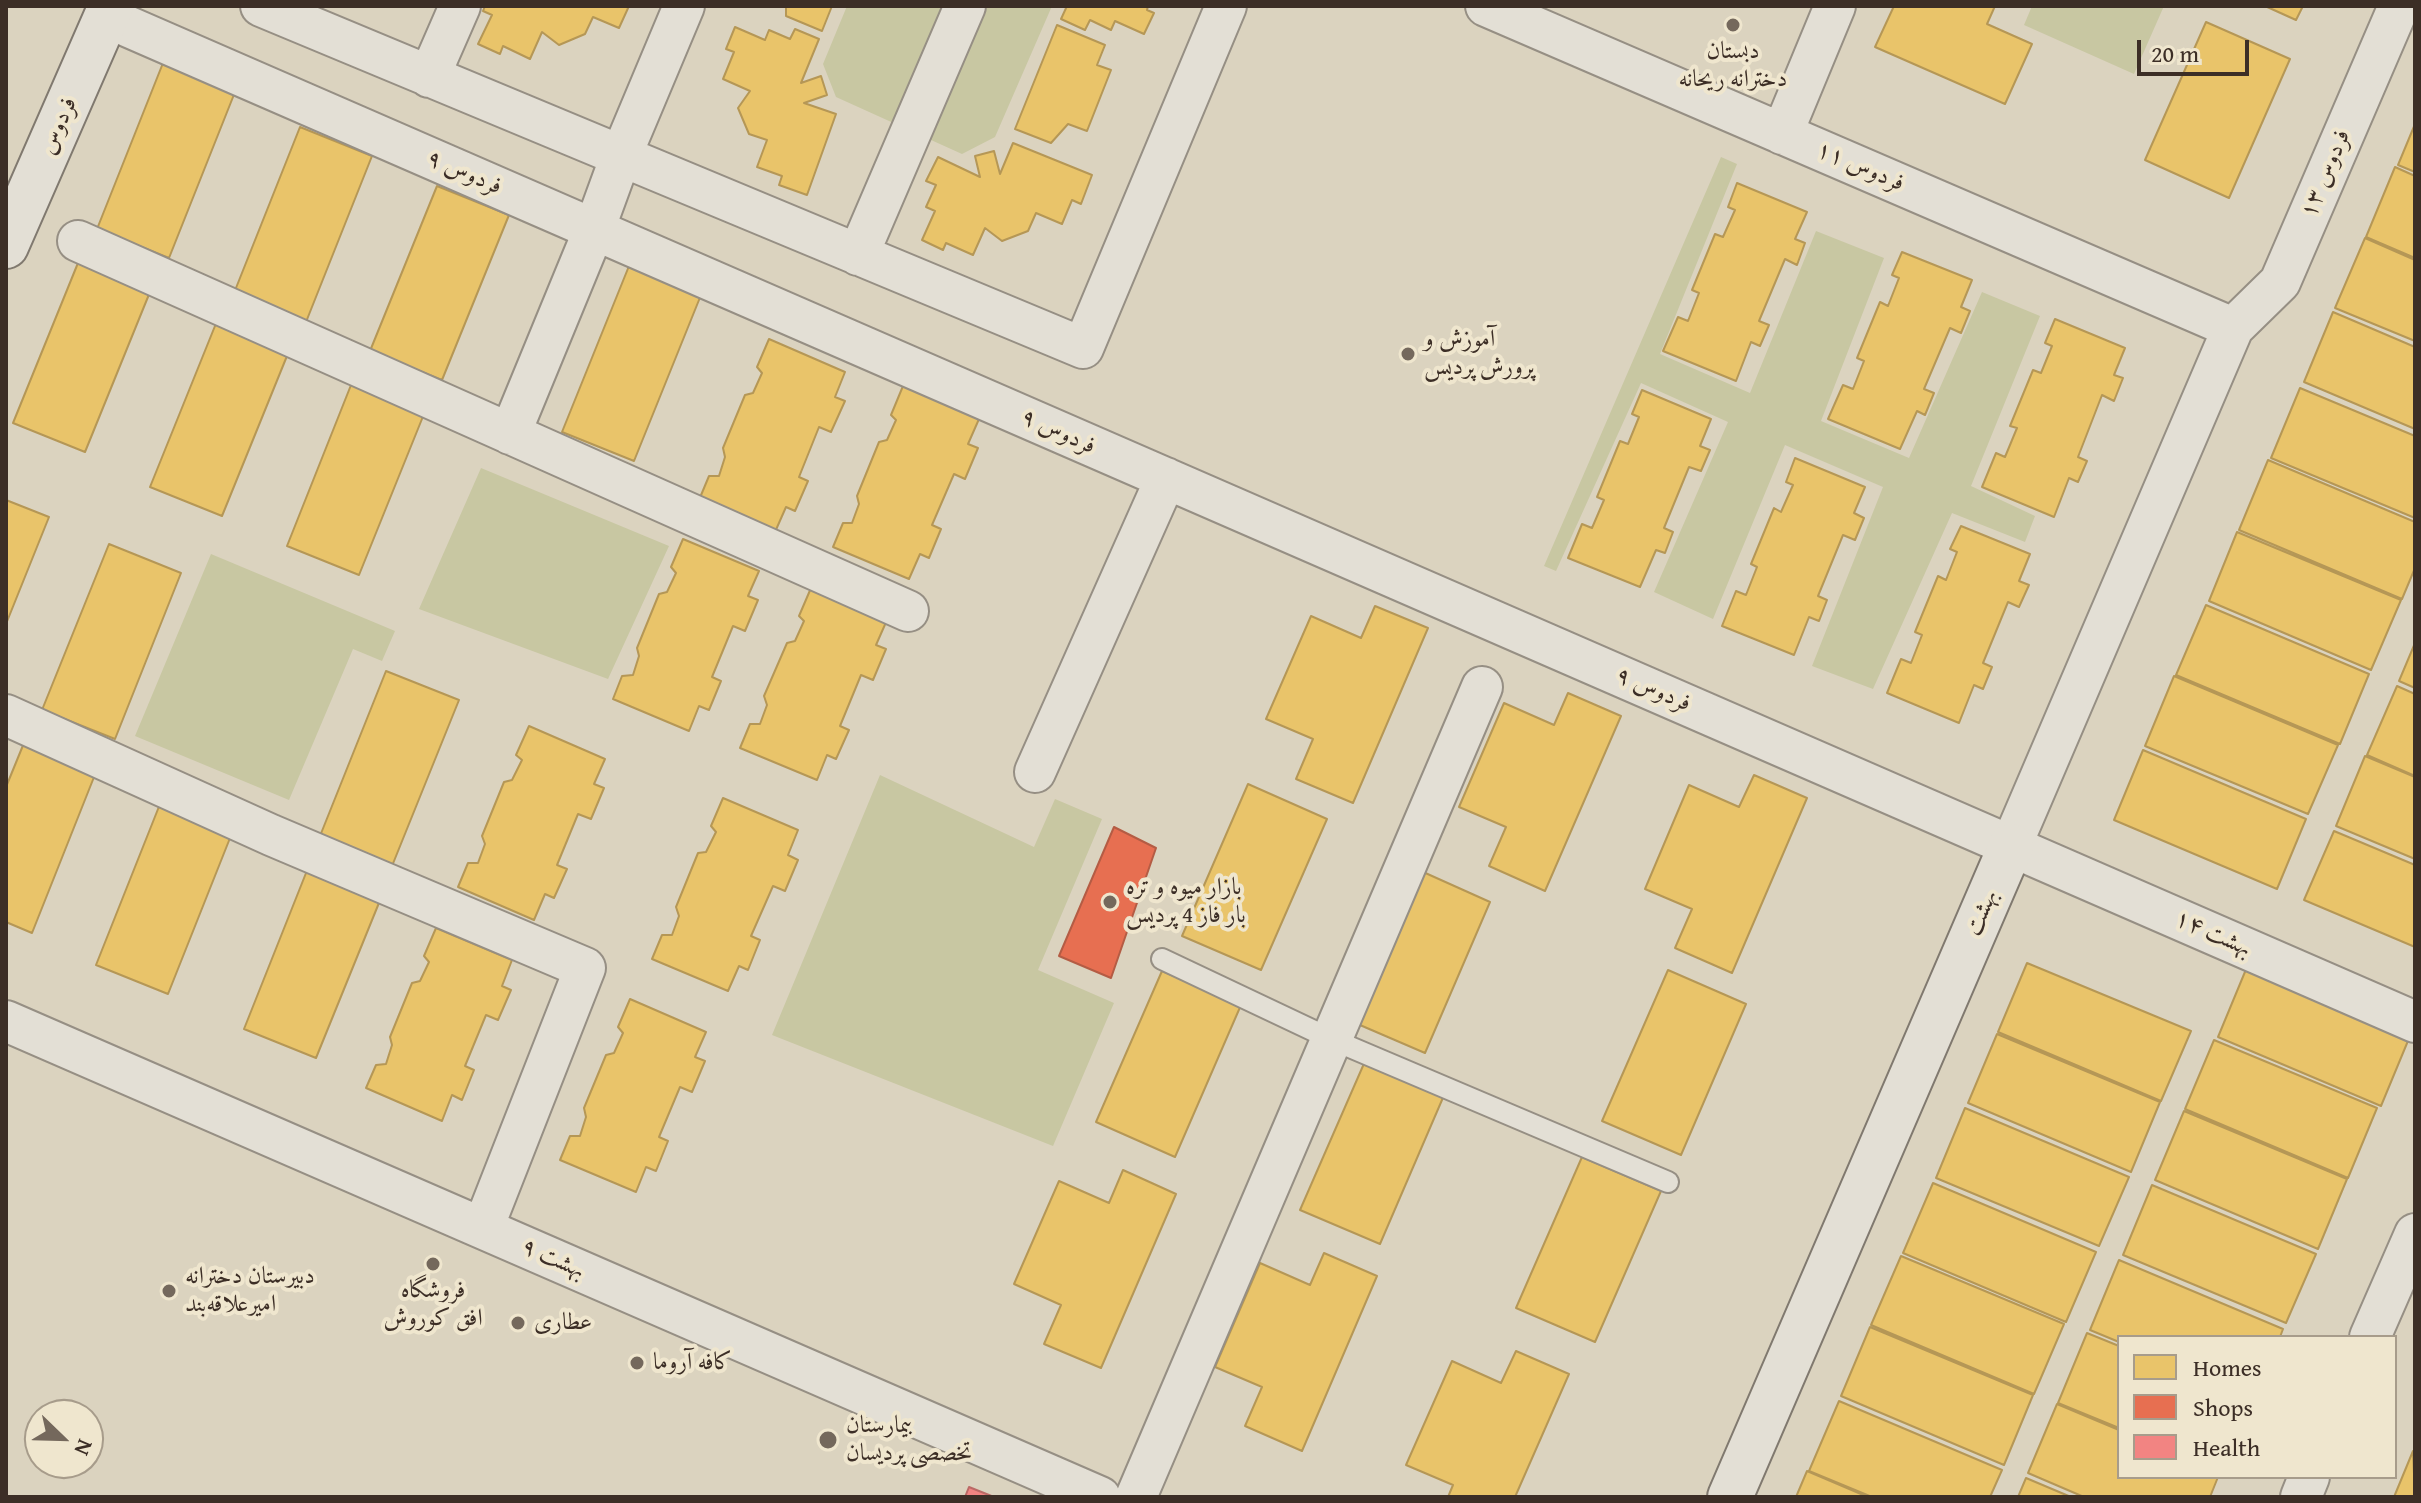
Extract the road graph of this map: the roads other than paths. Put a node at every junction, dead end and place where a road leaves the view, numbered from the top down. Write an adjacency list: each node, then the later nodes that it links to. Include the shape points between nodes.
1 (261, 6): 10 (street)
2 (460, 6): 10 (street)
3 (684, 6): 12 (street)
4 (965, 6): 16 (street)
5 (1226, 6): 16 (street, via 1083,348)
6 (1486, 6): 11 (street, فردوس ۱۱)
7 (1835, 6): 11 (street)
8 (2399, 6): 17 (street, فردوس ۱۳, via 2280,282)
9 (109, 12): 13 (street, فردوس ۹); 15 (street, فردوس)
10 (429, 77): 12 (street)
11 (1782, 134): 17 (street, فردوس ۱۱)
12 (621, 156): 13 (street); 16 (street)
13 (594, 230): 18 (street); 19 (street, فردوس ۹)
14 (78, 241): 18 (street)
15 (6, 246)
16 (858, 255)
17 (2233, 328): 24 (street, بهشت)
18 (510, 434): 20 (street)
19 (1166, 478): 23 (street); 24 (street, فردوس ۹)
20 (908, 611)
21 (1482, 687): 28 (street)
22 (6, 715): 30 (street, via 585,968)
23 (1035, 772)
24 (2011, 846): 27 (street, بهشت ۱۴); 35 (street, بهشت)
25 (1162, 959): 28 (lane)
26 (6, 1021): 30 (street, بهشت ۹)
27 (2415, 1022)
28 (1331, 1039): 29 (lane); 34 (street)
29 (1668, 1182)
30 (483, 1228): 33 (street, بهشت ۹)
31 (2415, 1234): 32 (street)
32 (2371, 1335)
33 (1100, 1497)
34 (1136, 1497)
35 (1730, 1497)

